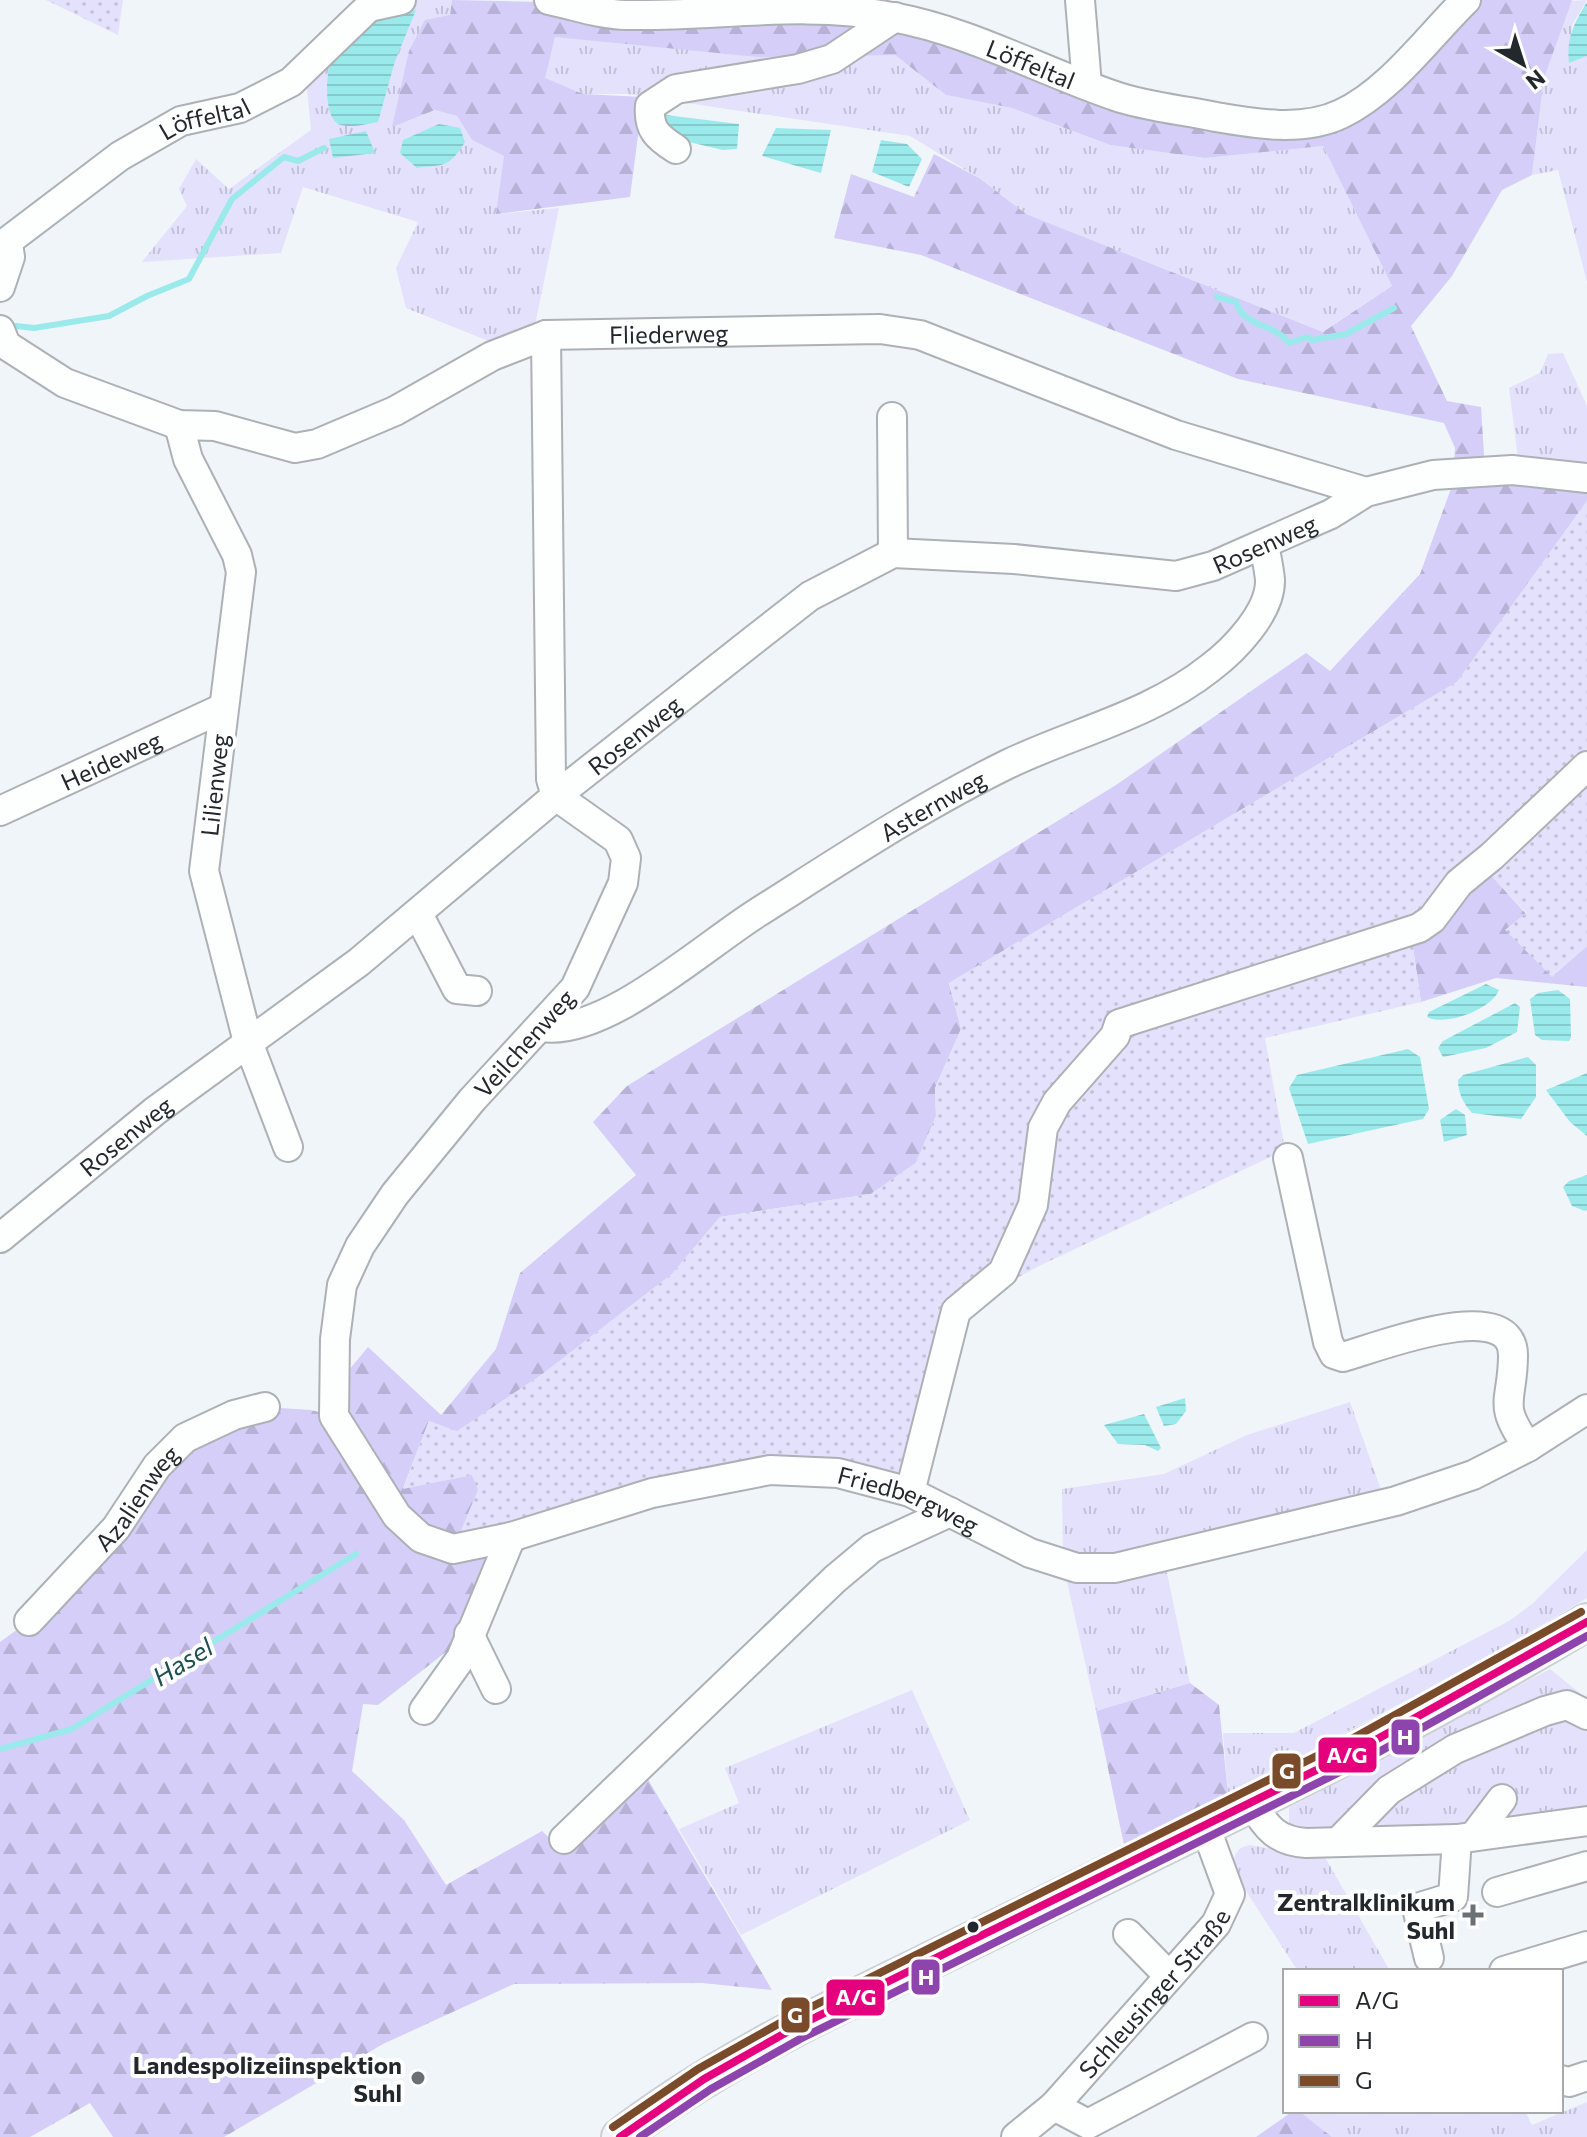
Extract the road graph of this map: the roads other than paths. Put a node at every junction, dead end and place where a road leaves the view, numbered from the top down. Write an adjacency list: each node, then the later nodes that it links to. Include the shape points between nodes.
1 (401, 0): 9 (street, Löffeltal, via 369,7 291,82 240,108 181,121 120,156)
2 (549, 0): 5 (street, Löffeltal, via 624,15)
3 (1080, 0): 7 (street)
4 (1466, 0): 7 (street, Löffeltal, via 1365,100 1313,123 1248,123 1118,97)
5 (773, 5): 6 (street, Löffeltal)
6 (895, 17): 7 (street, Löffeltal, via 989,46); 8 (street, via 832,59 676,89 650,106 649,121 657,137)
7 (1087, 85)
8 (676, 149)
9 (4, 246): 10 (street, via 10,257)
10 (0, 287)
11 (0, 330): 14 (street, Fliederweg, via 6,345 65,383)
12 (546, 335): 14 (street, Fliederweg, via 492,356 395,411 317,444 295,448 215,426); 16 (street, Fliederweg, via 880,329 920,335 1176,435); 21 (street, via 551,779)
13 (892, 417): 18 (street)
14 (179, 425): 19 (street, Lilienweg, via 188,459 241,572)
15 (1587, 478): 16 (street, via 1469,471)
16 (1366, 492): 17 (street, Rosenweg)
17 (1264, 544): 18 (street, Rosenweg, via 1176,576); 25 (street, Asternweg, via 1270,583 1263,605 1242,638 1177,692 1042,748 893,827 601,1018 574,1028)
18 (893, 553): 21 (street, Rosenweg, via 810,596)
19 (223, 708): 22 (street, Heideweg); 26 (street, Lilienweg, via 204,871)
20 (1587, 766): 34 (street, via 1459,883 1419,928 1119,1024 1115,1036 1057,1102 1043,1128 1033,1205 1003,1272 956,1311)
21 (556, 796): 23 (street, Rosenweg); 25 (street, Veilchenweg, via 618,840 626,858 623,883 575,988)
22 (0, 811)
23 (418, 914): 24 (street, via 457,989); 26 (street, Rosenweg)
24 (477, 991)
25 (542, 1027): 32 (street, Veilchenweg, via 463,1111 360,1246 342,1285)
26 (248, 1042): 27 (street, Lilienweg); 29 (street, Rosenweg)
27 (288, 1147)
28 (1288, 1158): 33 (street, via 1334,1354 1343,1357 1467,1324 1491,1327 1514,1352 1506,1402 1511,1423)
29 (2, 1228)
30 (265, 1407): 37 (street, Azalienweg, via 185,1438 157,1466 116,1528)
31 (1587, 1409): 33 (street, Friedbergweg)
32 (334, 1416): 36 (street, Friedbergweg, via 397,1516 421,1538 453,1549)
33 (1528, 1447): 35 (street, Friedbergweg, via 1473,1475 1396,1501 1115,1568 1077,1568 1030,1553)
34 (910, 1492): 35 (street, Friedbergweg); 36 (street, Friedbergweg, via 838,1473 770,1470 652,1493)
35 (950, 1512): 48 (street, via 872,1548 835,1579)
36 (511, 1537): 39 (street)
37 (29, 1621)
38 (1587, 1622): 44 (main road, via 1439,1707)
39 (469, 1634): 40 (street); 41 (street, via 461,1658)
40 (496, 1689)
41 (424, 1710)
42 (1587, 1715): 49 (street, via 1567,1705 1455,1749 1389,1790)
43 (1502, 1799): 47 (street)
44 (1252, 1803): 46 (main road); 49 (street, via 1270,1831 1285,1841)
45 (1587, 1821): 47 (street)
46 (1205, 1826): 56 (street, Schleusinger Straße, via 1230,1894 1216,1924); 61 (main road, via 815,2018 716,2072)
47 (1466, 1837): 49 (street); 54 (street, via 1453,1897 1417,1908)
48 (564, 1839)
49 (1338, 1842)
50 (1587, 1866): 51 (street)
51 (1497, 1892)
52 (1128, 1934): 56 (street)
53 (1587, 1946): 55 (street)
54 (1429, 1958)
55 (1511, 1969)
56 (1169, 1976): 60 (street, Schleusinger Straße)
57 (1253, 2037): 60 (street, via 1088,2124)
58 (1587, 2076): 59 (street)
59 (1563, 2080)
60 (1054, 2106): 62 (street, Schleusinger Straße)
61 (620, 2137)
62 (1016, 2137)

